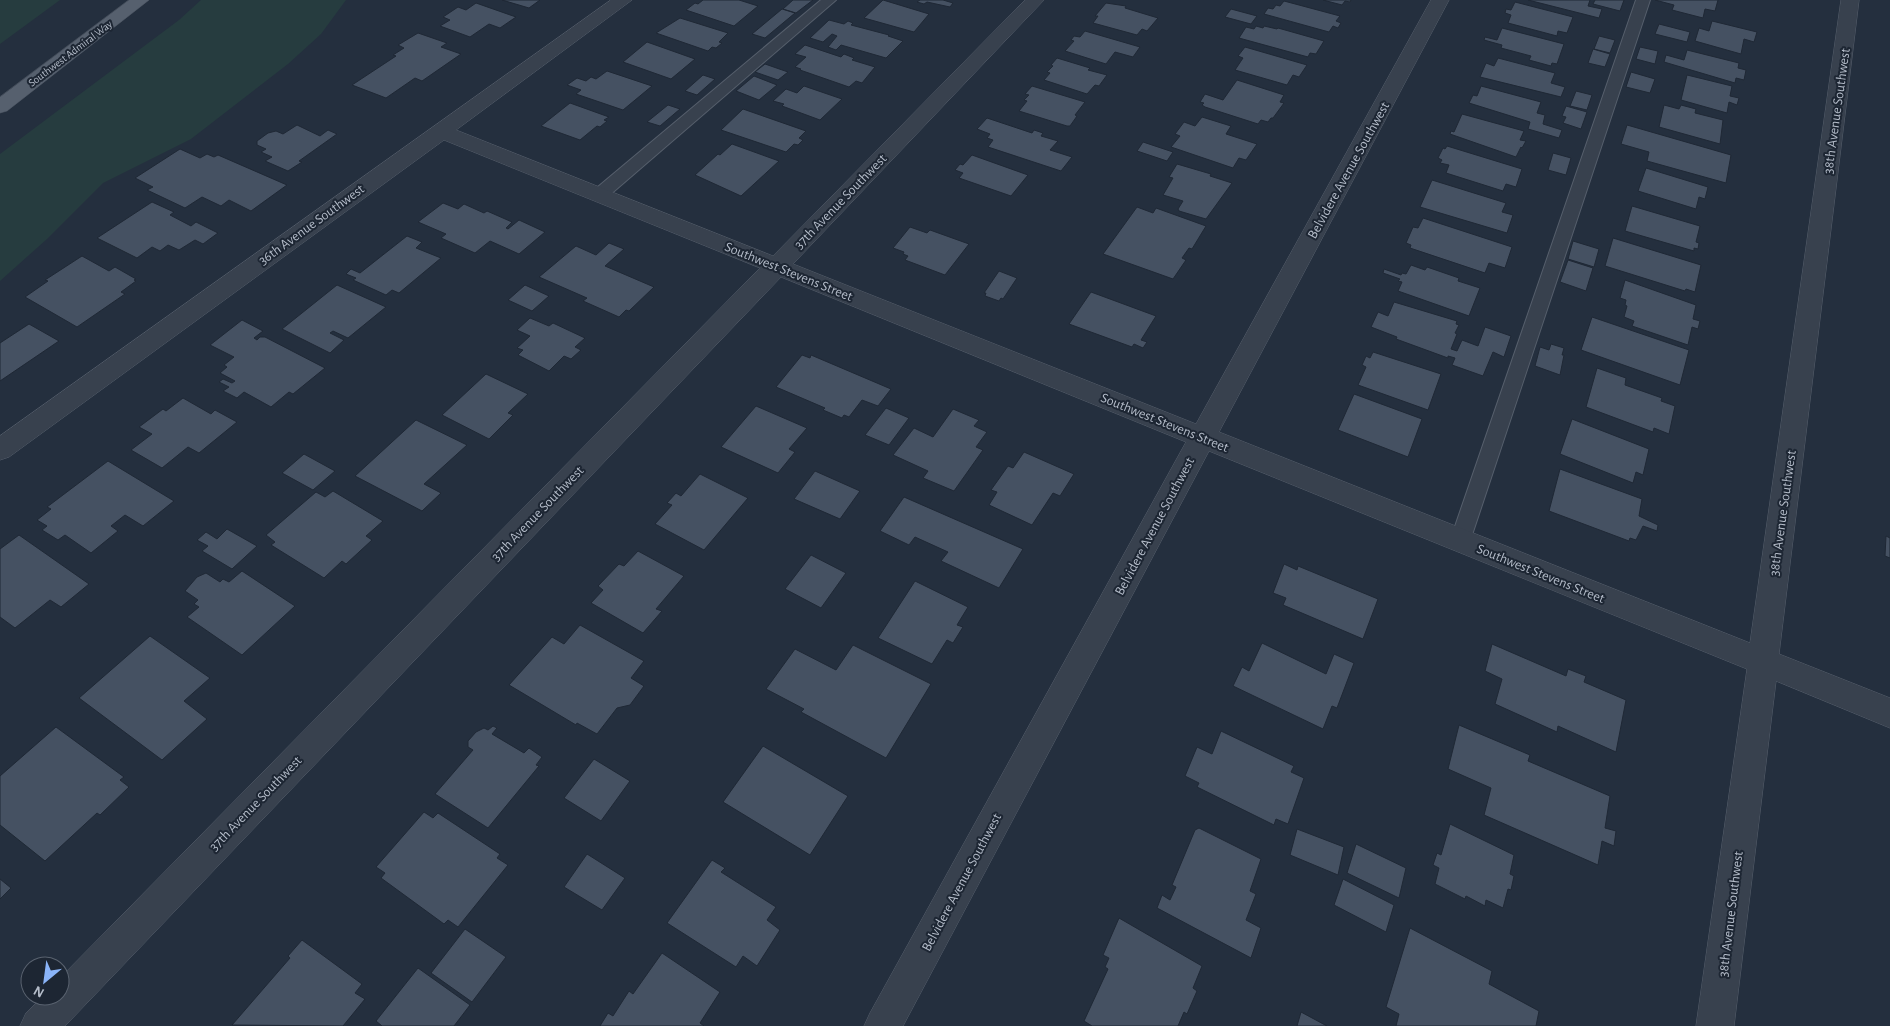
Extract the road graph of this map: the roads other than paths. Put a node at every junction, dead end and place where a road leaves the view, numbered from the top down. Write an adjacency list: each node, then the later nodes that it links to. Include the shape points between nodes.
1 (140, 0): 8 (main road, Southwest Admiral Way)
2 (623, 0): 9 (street, 36th Avenue Southwest)
3 (828, 0): 10 (lane)
4 (1035, 0): 11 (street, 37th Avenue Southwest)
5 (1440, 0): 12 (street, Belvidere Avenue Southwest)
6 (1644, 0): 14 (lane)
7 (1850, 0): 15 (street, 38th Avenue Southwest)
8 (0, 107)
9 (440, 131): 10 (street, Southwest Stevens Street); 13 (street, 36th Avenue Southwest)
10 (599, 195): 11 (street, Southwest Stevens Street)
11 (776, 266): 12 (street, Southwest Stevens Street); 17 (street, 37th Avenue Southwest)
12 (1202, 437): 14 (street, Southwest Stevens Street); 18 (street, Belvidere Avenue Southwest)
13 (0, 450)
14 (1460, 541): 15 (street, Southwest Stevens Street)
15 (1762, 662): 16 (street, Southwest Stevens Street); 19 (street, 38th Avenue Southwest)
16 (1890, 713)
17 (39, 1026)
18 (883, 1026)
19 (1715, 1026)

